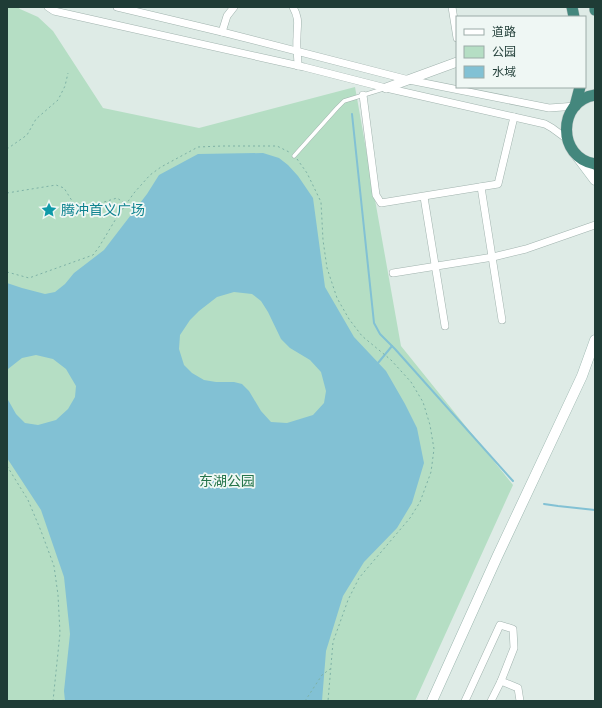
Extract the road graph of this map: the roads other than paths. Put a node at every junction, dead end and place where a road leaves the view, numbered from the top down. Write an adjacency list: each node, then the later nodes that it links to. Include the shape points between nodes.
1 (48, 7): 12 (street, via 54,11)
2 (117, 7): 8 (street)
3 (234, 7): 8 (street, via 227,16)
4 (293, 7): 10 (street, via 298,24)
5 (452, 7): 9 (street)
6 (594, 7): 7 (highway)
7 (595, 10)
8 (222, 32): 10 (street)
9 (456, 32)
10 (298, 52): 12 (street); 13 (street)
11 (456, 62): 13 (street)
12 (298, 66): 14 (street)
13 (409, 80): 14 (street); 18 (street, via 549,108)
14 (386, 88): 16 (lane); 19 (street)
15 (580, 88): 18 (highway)
16 (363, 95): 22 (lane, via 344,101 336,108); 26 (street, via 376,196 381,203)
17 (595, 95): 18 (highway, via 583,99)
18 (575, 106): 20 (highway, via 566,127)
19 (514, 117): 20 (street, via 545,124); 25 (street, via 498,184)
20 (567, 139): 21 (highway)
21 (576, 154): 23 (highway, via 583,160); 24 (main road)
22 (294, 156)
23 (595, 164)
24 (595, 180)
25 (481, 187): 26 (street); 28 (street)
26 (424, 197): 29 (street)
27 (595, 225): 28 (street, via 526,249)
28 (493, 257): 29 (street); 31 (street)
29 (435, 266): 30 (street); 32 (street)
30 (393, 273)
31 (502, 320)
32 (445, 326)
33 (595, 340): 35 (main road, via 582,376)
34 (501, 681): 36 (street, via 514,648 513,629 500,625); 37 (street); 38 (street, via 518,688)
35 (432, 701)
36 (465, 701)
37 (491, 701)
38 (520, 701)

